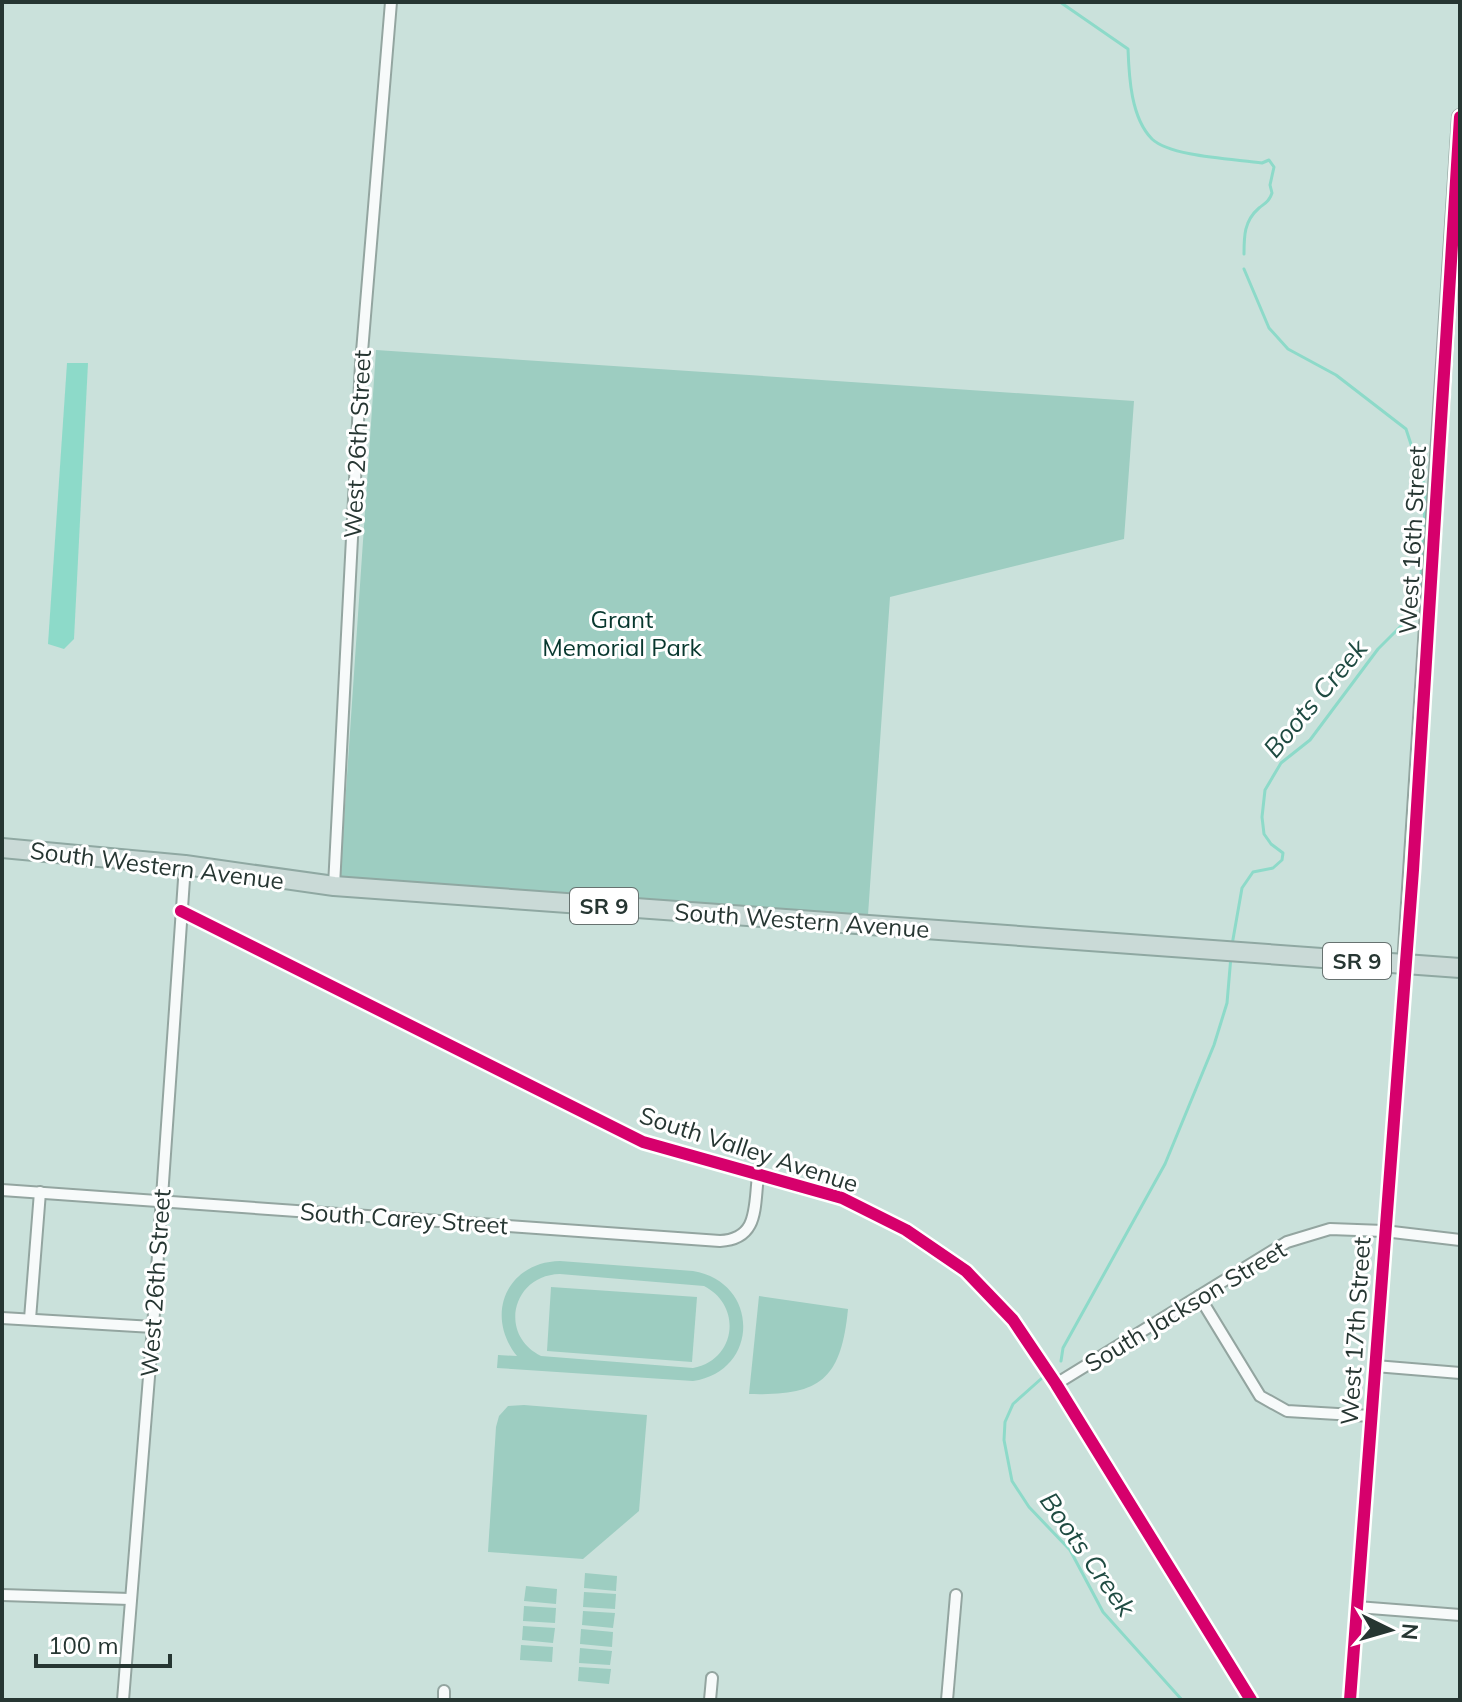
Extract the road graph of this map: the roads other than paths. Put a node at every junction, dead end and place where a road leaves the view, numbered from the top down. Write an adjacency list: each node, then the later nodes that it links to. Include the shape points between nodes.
1 (391, 2): 6 (street, West 26th Street, via 361,364)
2 (1460, 117): 3 (street, West 16th Street)
3 (1454, 271): 8 (street, West 16th Street)
4 (2, 848): 5 (highway, South Western Avenue / SR 9)
5 (185, 865): 6 (highway, South Western Avenue / SR 9); 7 (street, West 26th Street)
6 (334, 886): 8 (highway, South Western Avenue / SR 9)
7 (181, 911): 10 (street, South Valley Avenue, via 643,1142); 13 (street, West 26th Street)
8 (1405, 965): 9 (highway, South Western Avenue / SR 9); 14 (street, West 17th Street)
9 (1460, 968)
10 (758, 1176): 13 (street, South Carey Street, via 747,1230 737,1240 720,1241); 22 (street, South Valley Avenue, via 842,1198 906,1230 966,1271 1013,1320)
11 (2, 1190): 12 (street, South Carey Street)
12 (40, 1192): 13 (street, South Carey Street); 18 (street)
13 (161, 1201): 19 (street, West 26th Street)
14 (1384, 1231): 15 (street, South Jackson Street); 16 (street, South Jackson Street, via 1330,1229 1287,1242); 20 (street, West 17th Street)
15 (1460, 1240)
16 (1199, 1296): 22 (street, South Jackson Street); 23 (street, via 1260,1396 1287,1411)
17 (2, 1318): 18 (street)
18 (30, 1319): 19 (street)
19 (153, 1327): 26 (street, West 26th Street)
20 (1375, 1366): 21 (street); 23 (street, West 17th Street)
21 (1460, 1373)
22 (1056, 1384): 33 (street, South Valley Avenue)
23 (1371, 1416): 27 (street, West 17th Street)
24 (2, 1595): 26 (street)
25 (956, 1595): 32 (street)
26 (130, 1599): 30 (street, West 26th Street)
27 (1357, 1607): 28 (street); 34 (street, West 17th Street)
28 (1460, 1615)
29 (712, 1678): 31 (street)
30 (123, 1700)
31 (710, 1700)
32 (947, 1700)
33 (1251, 1700)
34 (1350, 1700)

